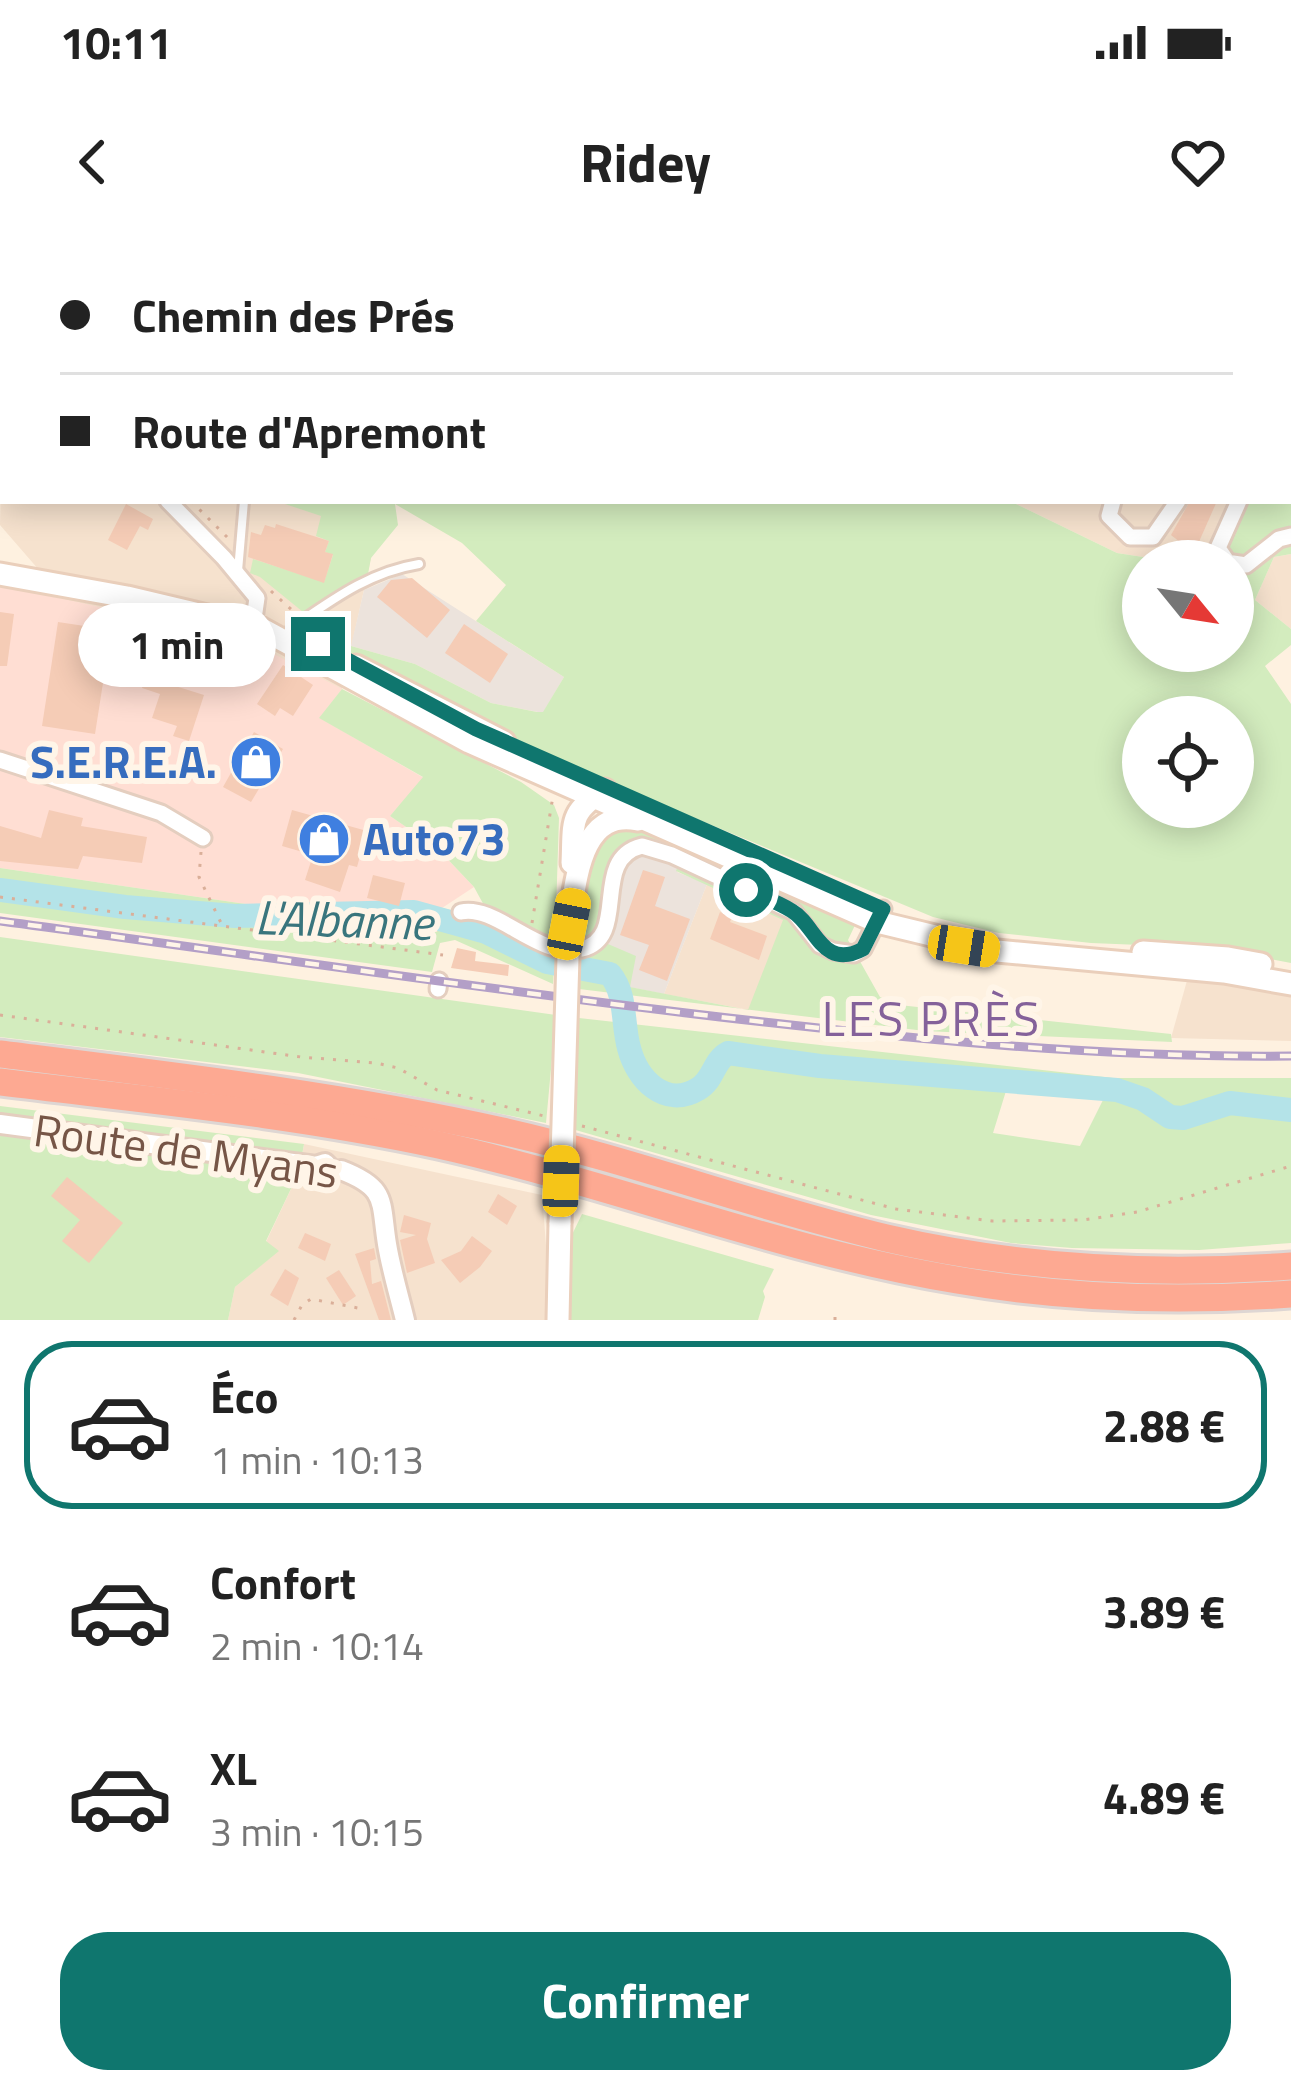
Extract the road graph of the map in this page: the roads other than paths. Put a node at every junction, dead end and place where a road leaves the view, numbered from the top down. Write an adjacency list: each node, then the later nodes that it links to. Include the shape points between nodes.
1 (171, 504): 10 (street)
2 (244, 504): 10 (lane)
3 (1112, 504): 4 (street, via 1109,516 1130,537 1153,537)
4 (1176, 504)
5 (1238, 504): 7 (street)
6 (1291, 536): 8 (street)
7 (1222, 540)
8 (1254, 559)
9 (419, 564): 13 (lane, via 391,568)
10 (238, 573): 12 (street, via 257,598)
11 (0, 574): 12 (main road)
12 (255, 620): 13 (main road); 14 (main road)
13 (291, 628): 16 (main road)
14 (469, 742): 16 (main road); 17 (main road, via 554,789)
15 (0, 760): 20 (street, via 160,813)
16 (599, 789): 17 (main road); 18 (main road); 19 (main road); 22 (main road)
17 (575, 816): 23 (main road)
18 (660, 826): 19 (main road, via 629,818); 22 (main road)
19 (597, 830): 23 (main road, via 582,853)
20 (202, 838)
21 (460, 912): 22 (street, via 472,909 577,951 606,929 616,867 642,846 794,912 833,951 863,949)
22 (880, 916): 24 (main road, via 1000,942)
23 (569, 924): 33 (main road, bridge)
24 (1205, 963): 25 (main road); 26 (main road)
25 (1291, 970)
26 (1291, 984)
27 (0, 1054): 30 (highway, via 420,1114 968,1255 1126,1271)
28 (0, 1082): 31 (highway, via 439,1145 954,1280 1114,1298)
29 (0, 1124): 32 (street, Route de Myans, via 325,1163 361,1178 386,1210)
30 (1291, 1266)
31 (1291, 1294)
32 (405, 1320)
33 (558, 1320)

